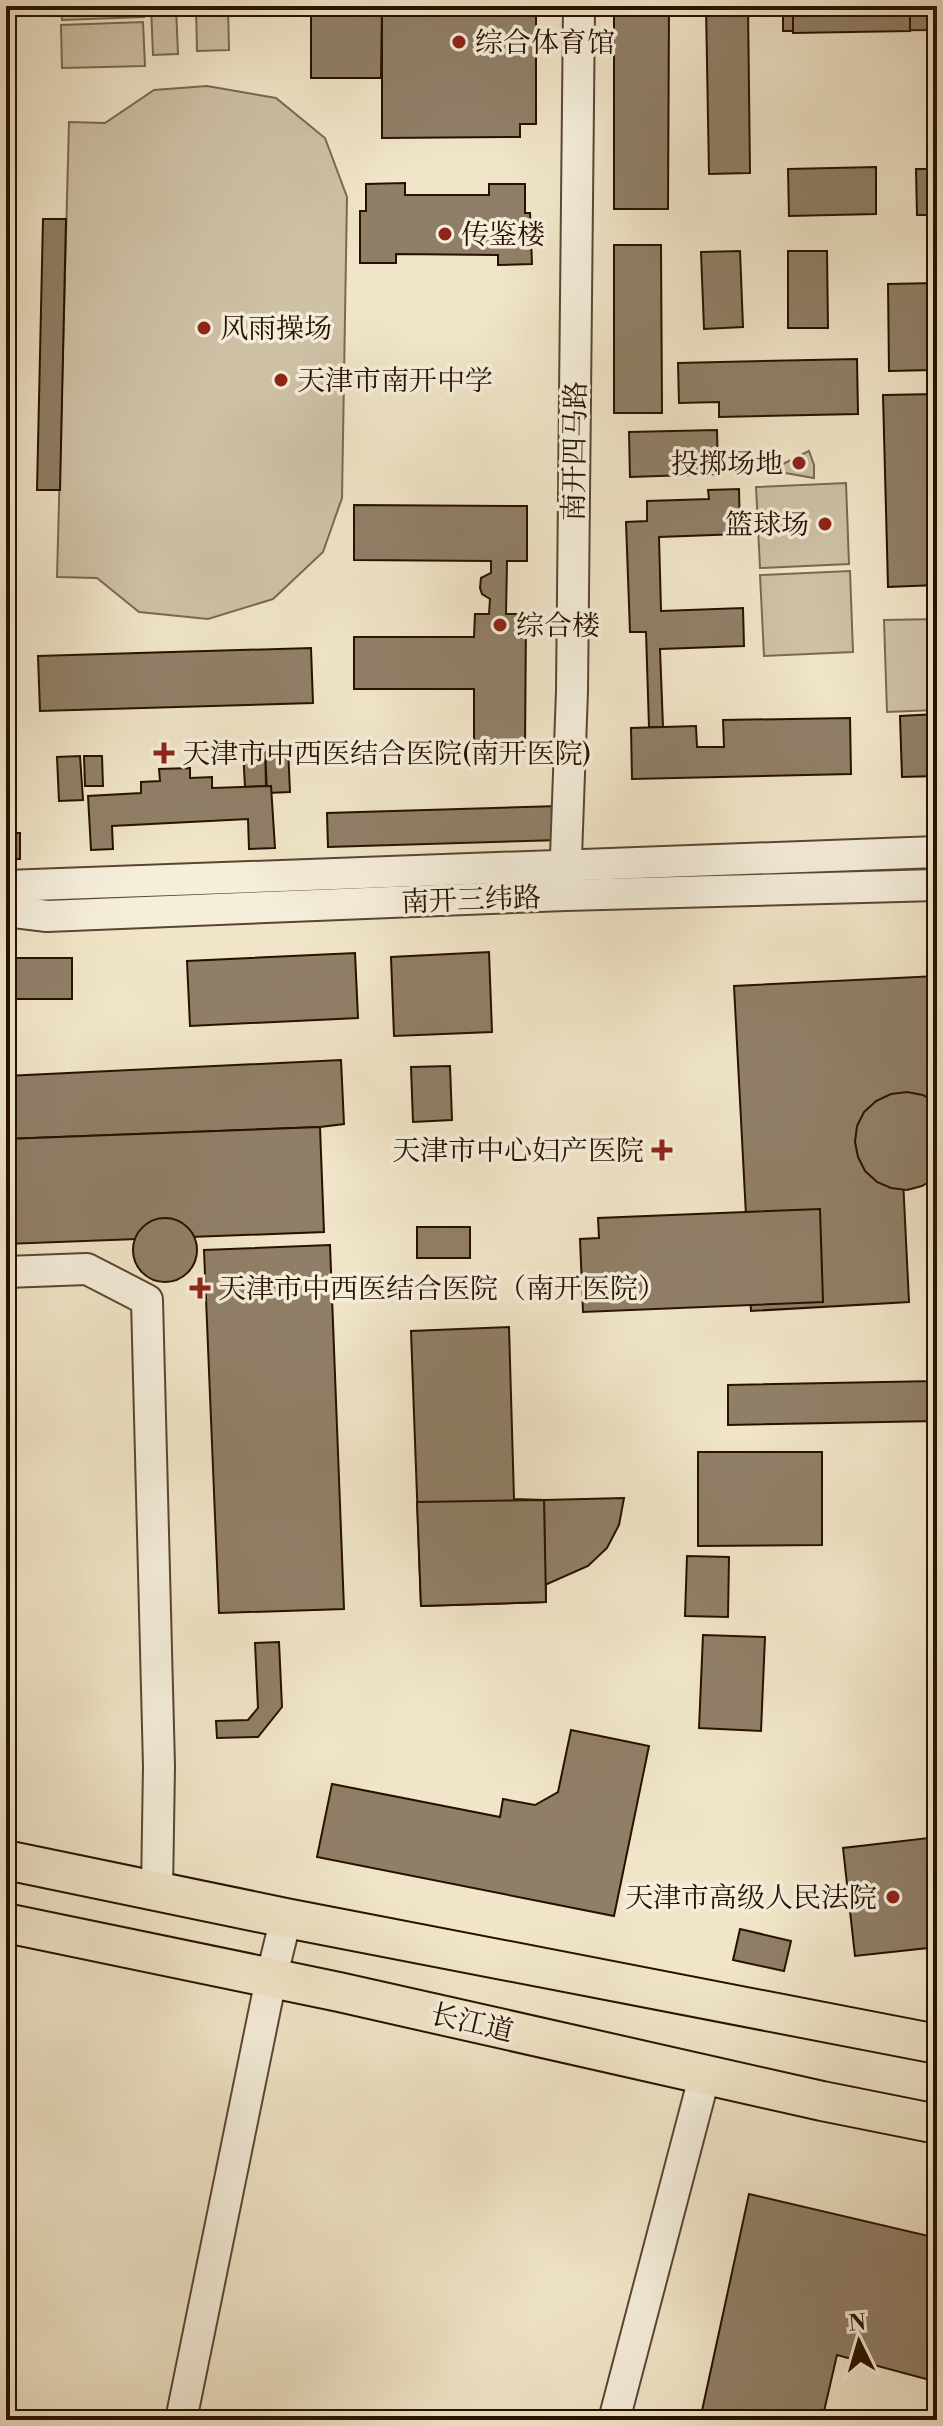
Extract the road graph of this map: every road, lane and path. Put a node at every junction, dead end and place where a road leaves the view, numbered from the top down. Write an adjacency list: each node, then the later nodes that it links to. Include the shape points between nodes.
1 (579, 6): 3 (street, 南开四马路)
2 (937, 852): 3 (street, 南开三纬路)
3 (566, 864): 5 (street, 南开三纬路); 6 (street, 南开四马路)
4 (937, 885): 6 (street, 南开三纬路)
5 (6, 886)
6 (565, 895): 7 (street, 南开三纬路, via 47,916)
7 (6, 911)
8 (6, 1272): 10 (street, via 87,1269 147,1300 159,1766)
9 (6, 1860): 10 (main road)
10 (157, 1891): 11 (main road)
11 (286, 1918): 13 (street); 14 (main road)
12 (6, 1923): 13 (main road, 长江道)
13 (271, 1979): 15 (main road, 长江道); 17 (street)
14 (937, 2044)
15 (705, 2074): 16 (main road, 长江道); 18 (street)
16 (937, 2124)
17 (181, 2420)
18 (614, 2420)

